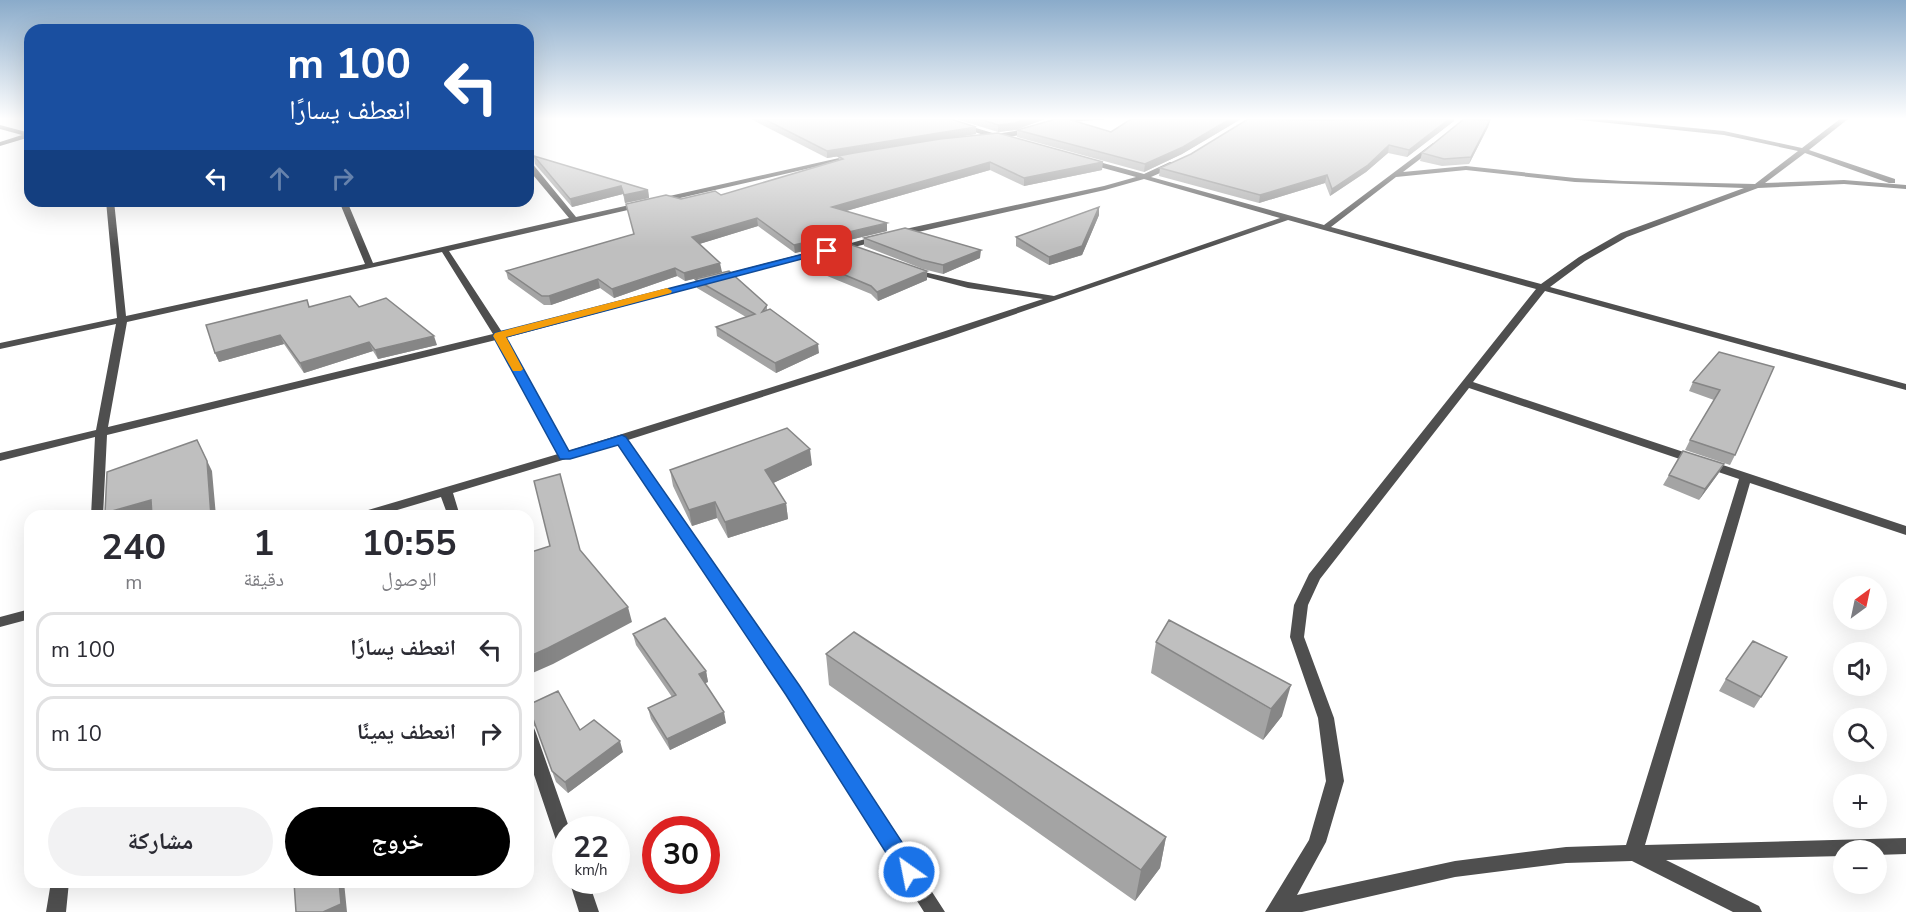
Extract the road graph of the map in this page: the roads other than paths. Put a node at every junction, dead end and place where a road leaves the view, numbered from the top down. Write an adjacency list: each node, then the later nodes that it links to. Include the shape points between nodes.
1 (830, 162): 15 (street)
2 (1090, 162): 9 (street)
3 (1178, 162): 9 (street)
4 (1412, 162): 8 (street)
5 (1788, 162): 10 (street)
6 (1834, 162): 11 (street)
7 (534, 171): 15 (street)
8 (1395, 175): 10 (street, via 1466,168 1575,180); 16 (street)
9 (1144, 177): 14 (street); 17 (street)
10 (1757, 186): 11 (street, via 1844,182); 22 (street, via 1623,235)
11 (1906, 187)
12 (111, 207): 24 (street)
13 (345, 207): 20 (street)
14 (1287, 218): 16 (street); 23 (street)
15 (574, 219): 18 (street)
16 (1325, 228): 22 (street)
17 (848, 246): 19 (street); 25 (street)
18 (444, 249): 20 (street); 25 (street)
19 (867, 253)
20 (370, 266): 24 (street)
21 (902, 267): 23 (street, via 968,285)
22 (1542, 288): 27 (street); 28 (street)
23 (1056, 299): 30 (street)
24 (122, 320): 26 (street); 29 (street)
25 (499, 336): 29 (street); 31 (street)
26 (0, 346)
27 (1467, 384): 33 (street); 47 (street, via 1314,577 1301,605 1297,637 1326,718 1335,781 1317,842)
28 (1906, 387)
29 (101, 433): 32 (street); 35 (street)
30 (622, 439): 31 (street); 50 (street, via 793,690)
31 (565, 456): 34 (street)
32 (0, 457)
33 (1746, 477): 38 (street); 44 (street)
34 (446, 492): 36 (street); 37 (street)
35 (97, 510)
36 (384, 510)
37 (452, 510)
38 (1906, 531)
39 (24, 616): 40 (street)
40 (0, 622)
41 (534, 750): 42 (street)
42 (557, 816)
43 (1906, 846): 44 (street)
44 (1633, 853): 47 (street, via 1566,855 1455,869); 51 (street)
45 (59, 888): 48 (street)
46 (583, 894): 49 (street)
47 (1278, 910)
48 (56, 912)
49 (589, 912)
50 (936, 912)
51 (1752, 912)

